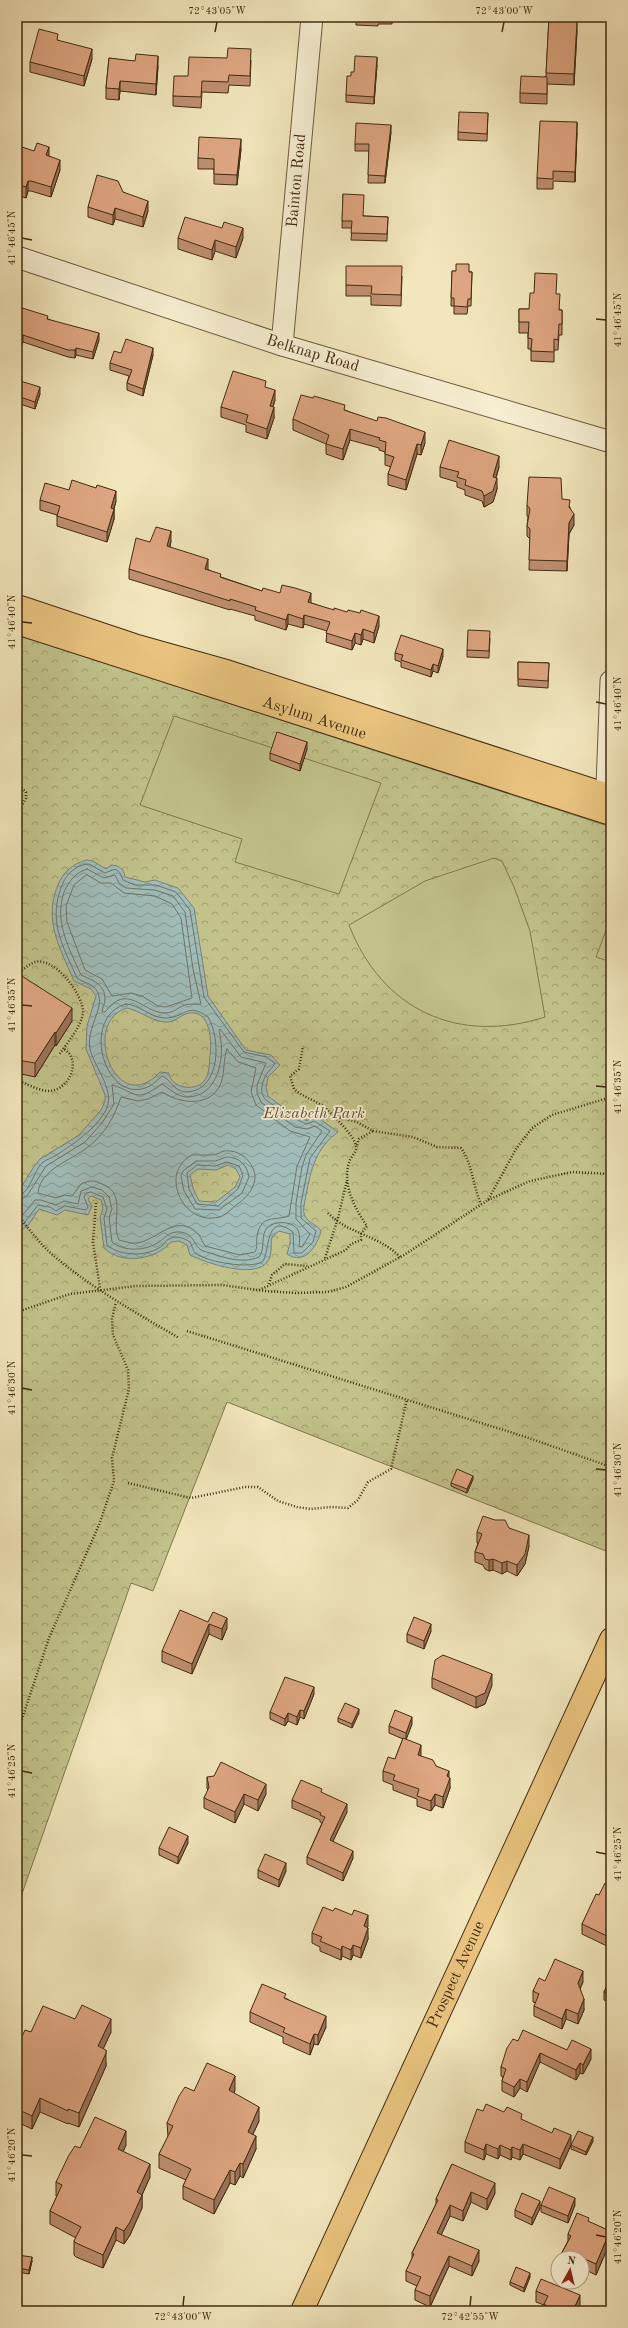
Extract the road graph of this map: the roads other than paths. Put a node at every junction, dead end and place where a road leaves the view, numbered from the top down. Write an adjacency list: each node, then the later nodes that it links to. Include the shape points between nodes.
1 (312, 17): 3 (street, Bainton Road)
2 (17, 257): 3 (street, Belknap Road)
3 (282, 345): 4 (street, Belknap Road)
4 (611, 442)
5 (17, 606): 8 (main road, Asylum Avenue, via 134,645 223,670)
6 (17, 623): 8 (main road, Asylum Avenue)
7 (611, 681): 8 (street)
8 (609, 804)
9 (611, 1639): 10 (main road, Prospect Avenue)
10 (302, 2311)

